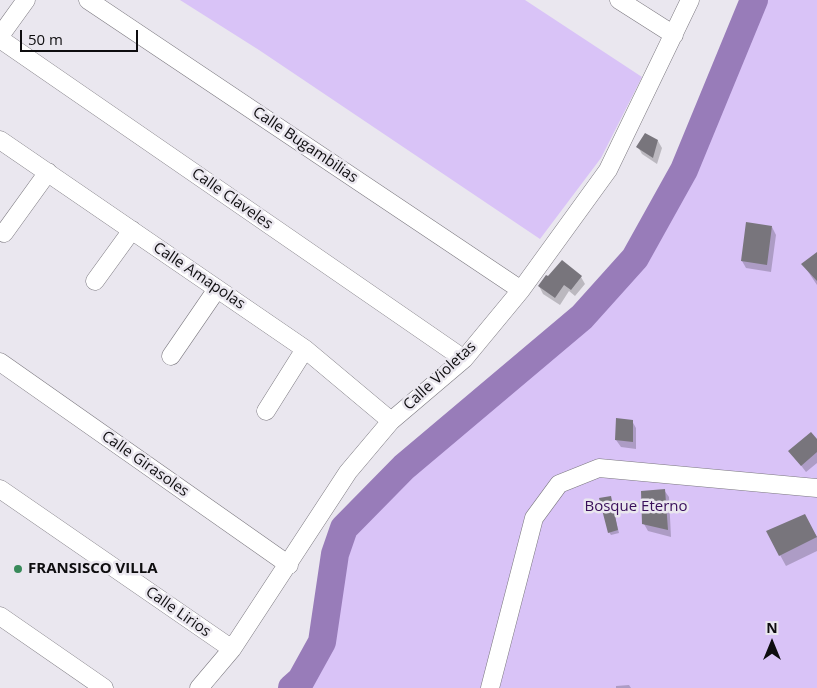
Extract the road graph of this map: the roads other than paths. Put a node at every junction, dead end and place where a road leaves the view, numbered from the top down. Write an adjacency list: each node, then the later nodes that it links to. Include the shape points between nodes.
1 (26, 0): 6 (street)
2 (88, 0): 13 (street, Calle Bugambilias)
3 (619, 0): 5 (street)
4 (690, 0): 5 (street, Calle Violetas)
5 (674, 35): 13 (street, Calle Violetas, via 608,170)
6 (0, 38): 16 (street, Calle Claveles)
7 (0, 140): 8 (street, Calle Amapolas)
8 (48, 172): 9 (street, Calle Amapolas); 10 (street)
9 (132, 230): 11 (street); 12 (street, Calle Amapolas)
10 (4, 233)
11 (95, 281)
12 (218, 289): 14 (street, Calle Amapolas); 15 (street)
13 (522, 290): 16 (street, Calle Violetas)
14 (305, 349): 18 (street); 19 (street, Calle Amapolas)
15 (171, 356)
16 (464, 359): 19 (street, Calle Violetas)
17 (0, 362): 22 (street, Calle Girasoles)
18 (266, 410)
19 (391, 421): 22 (street, Calle Violetas, via 348,472)
20 (817, 488): 27 (street, via 599,468 559,484 534,518)
21 (0, 489): 24 (street, Calle Lirios)
22 (289, 565): 24 (street, Calle Violetas)
23 (0, 616): 25 (street)
24 (232, 649): 26 (street, Calle Violetas)
25 (104, 688)
26 (198, 688)
27 (490, 688)

